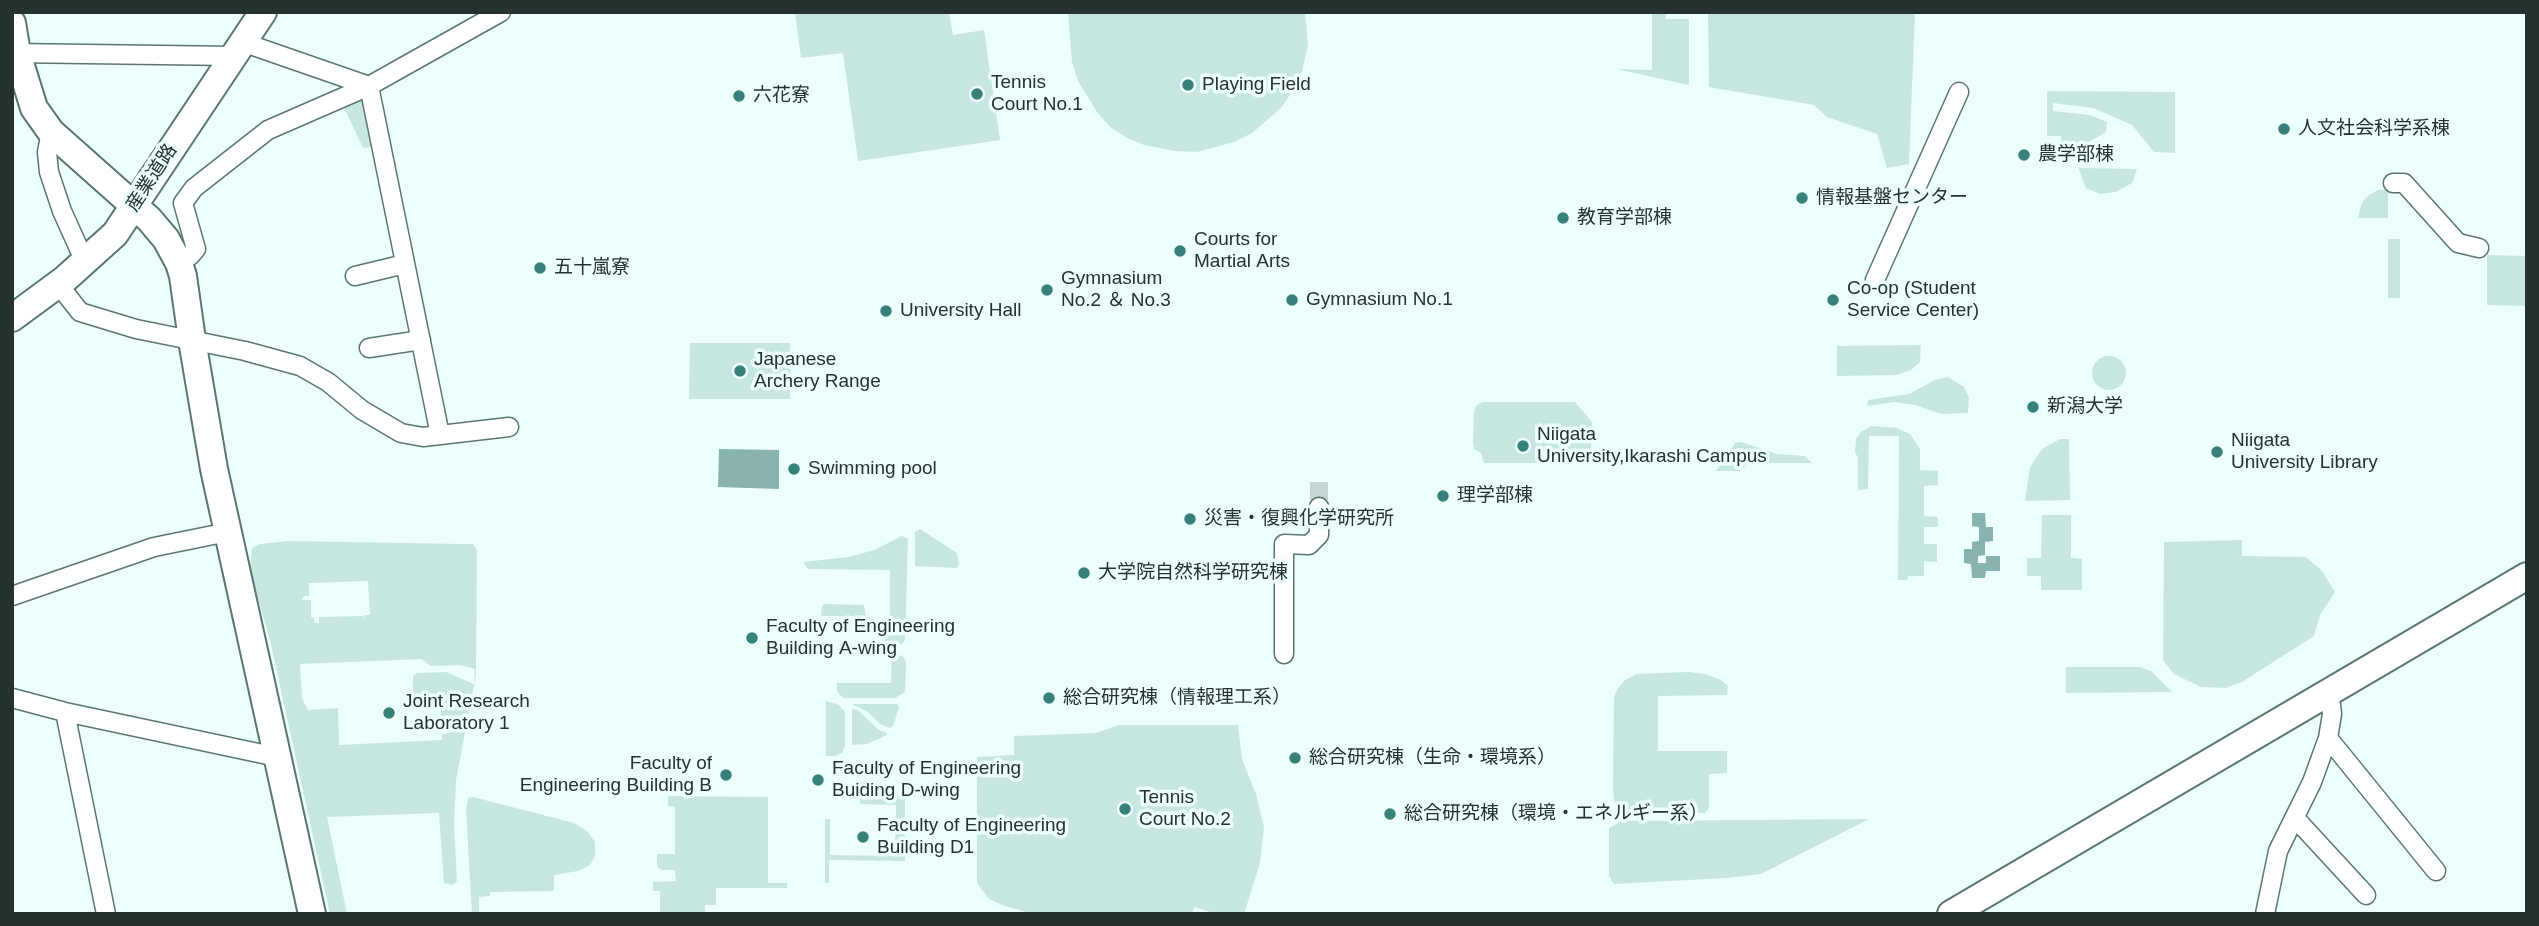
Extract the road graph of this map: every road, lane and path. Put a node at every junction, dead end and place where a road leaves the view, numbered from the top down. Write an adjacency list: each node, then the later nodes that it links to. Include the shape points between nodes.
1 (263, 12): 4 (street, 産業道路)
2 (501, 12): 6 (street)
3 (12, 23): 5 (street)
4 (237, 49): 5 (street); 6 (street); 10 (street, 産業道路)
5 (15, 53): 8 (street, via 34,108)
6 (369, 86): 12 (street, via 268,130 194,188 183,203 196,249 190,256); 14 (street)
7 (1959, 92): 16 (street)
8 (51, 132): 10 (street); 13 (street, via 49,172)
9 (2393, 183): 11 (street, via 2404,183 2458,243)
10 (135, 205): 12 (street); 13 (street, 産業道路, via 115,234)
11 (2479, 248)
12 (177, 258): 19 (street)
13 (85, 262): 17 (street, 産業道路)
14 (405, 264): 15 (street); 20 (street)
15 (355, 276)
16 (1875, 280)
17 (58, 284): 18 (street, 産業道路); 19 (street, via 80,312)
18 (12, 318)
19 (192, 340): 23 (street, via 300,366 401,433); 25 (street)
20 (421, 340): 21 (street); 23 (street)
21 (369, 348)
22 (509, 427): 23 (street)
23 (440, 435)
24 (1319, 507): 28 (street, via 1319,534 1309,545 1284,544)
25 (228, 532): 27 (street, via 154,547); 33 (street)
26 (2527, 576): 29 (street)
27 (12, 596)
28 (1284, 654)
29 (2325, 695): 32 (street, via 2332,714); 39 (street)
30 (12, 698): 31 (street)
31 (65, 712): 33 (street); 37 (street)
32 (2329, 738): 34 (street); 35 (street)
33 (277, 757): 38 (street)
34 (2295, 818): 36 (street); 40 (street, via 2278,851)
35 (2436, 872)
36 (2366, 895)
37 (106, 914)
38 (312, 914)
39 (1951, 914)
40 (2265, 914)

